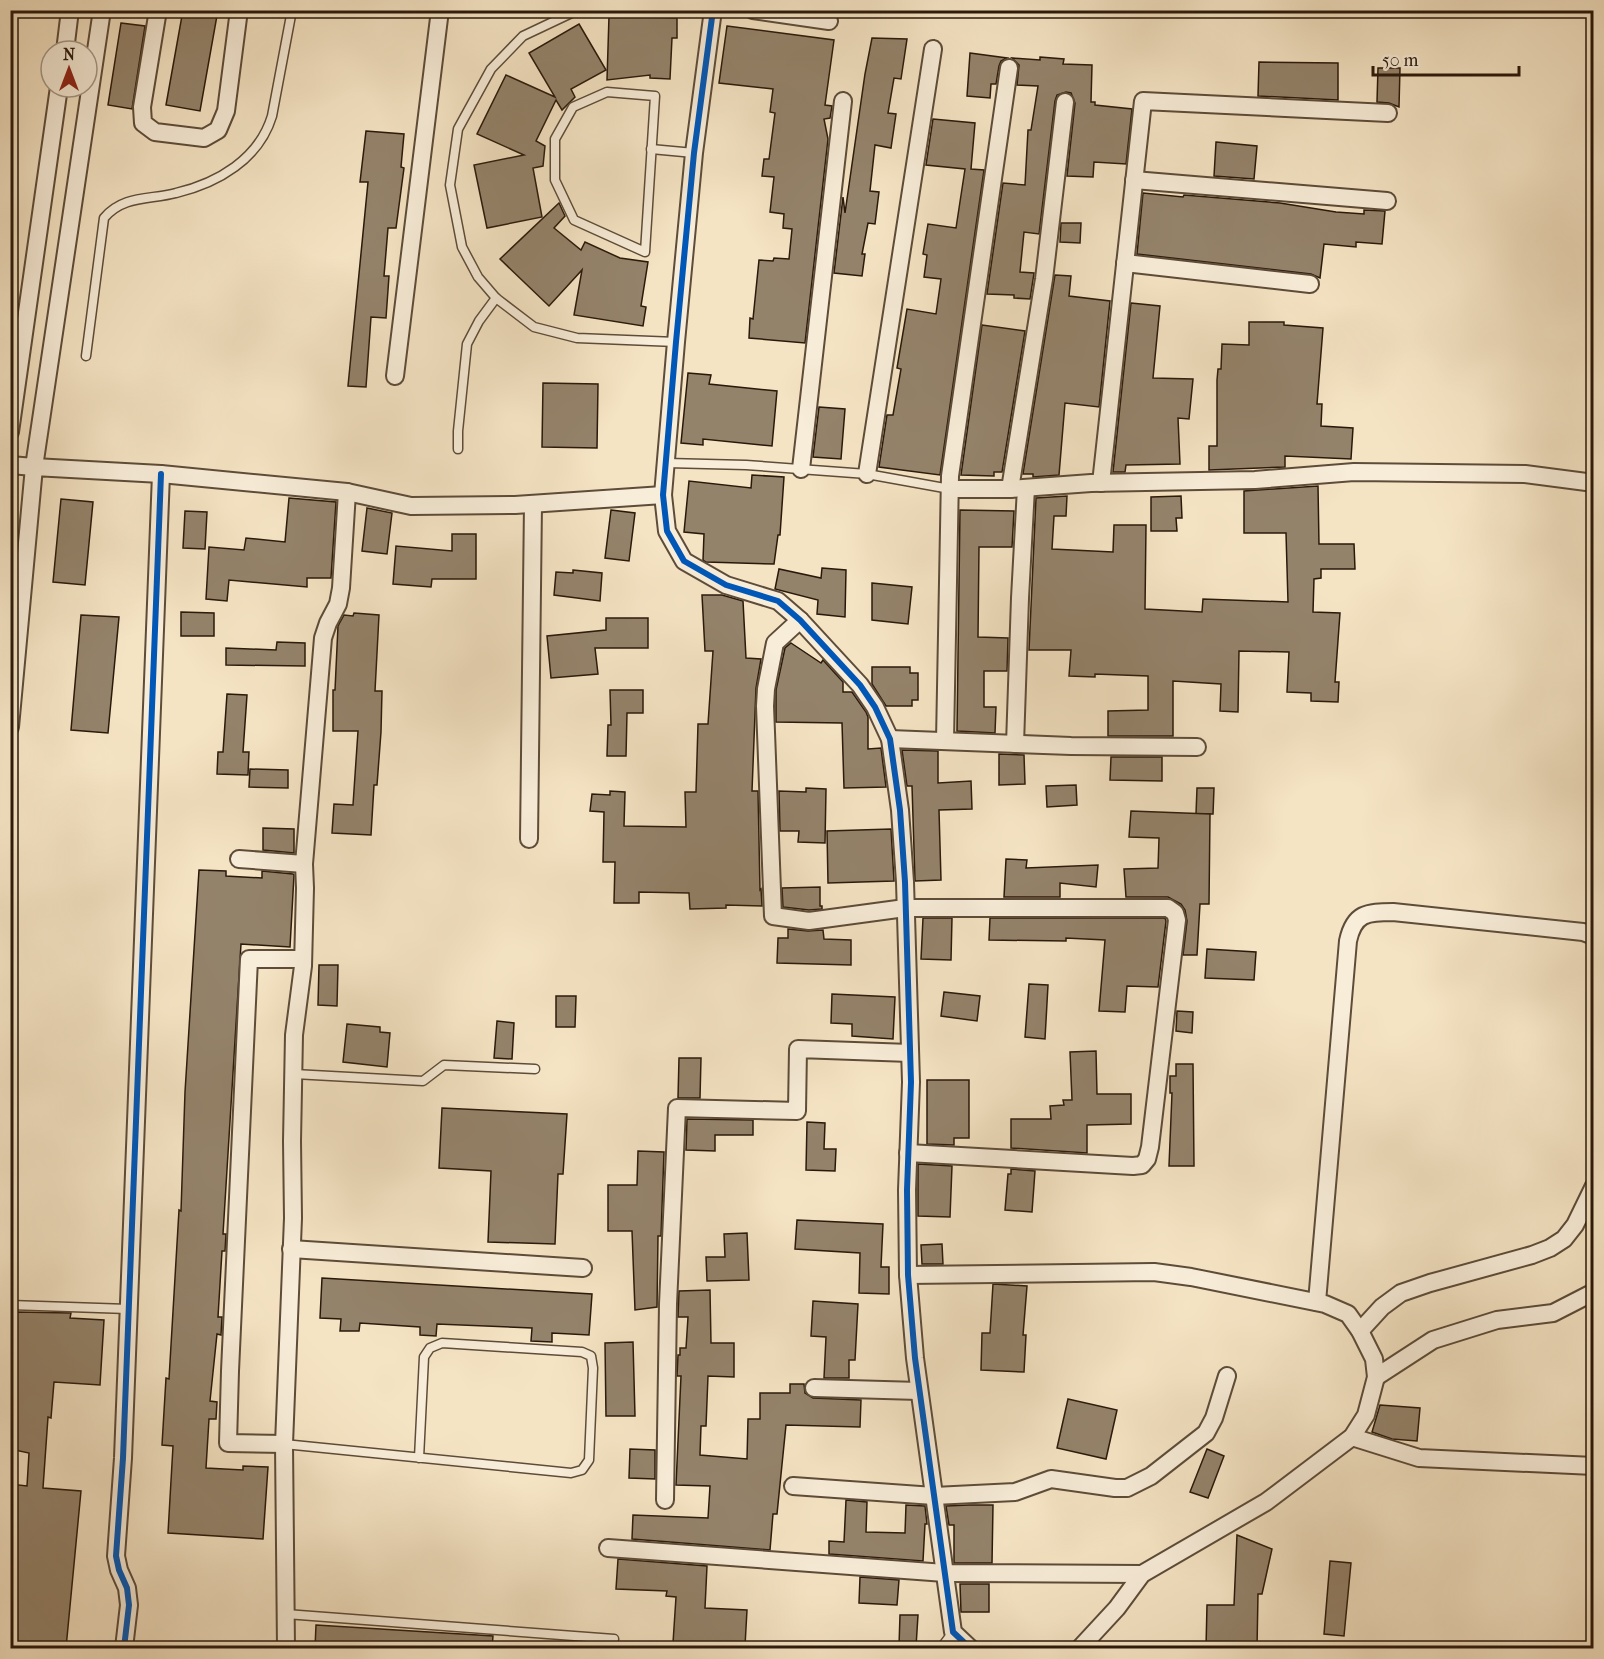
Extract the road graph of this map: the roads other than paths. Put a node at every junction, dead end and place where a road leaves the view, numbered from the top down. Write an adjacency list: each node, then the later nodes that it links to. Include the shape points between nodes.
1 (70, 10): 11 (street)
2 (102, 10): 32 (street)
3 (158, 10): 4 (street, via 142,107 143,123 155,132 204,138 218,130 225,111)
4 (239, 10)
5 (292, 10): 26 (lane, via 270,124 261,141 234,169 202,185 176,194 125,202 112,208 105,218)
6 (440, 10): 27 (street)
7 (578, 10): 24 (lane, via 523,36 490,69 458,129 450,185 462,247 478,277)
8 (713, 10): 19 (street)
9 (753, 10): 10 (street)
10 (829, 21)
11 (66, 39)
12 (933, 49): 35 (street)
13 (1009, 68): 39 (street)
14 (57, 99): 28 (street)
15 (843, 101): 33 (street)
16 (1065, 102): 38 (street)
17 (1388, 113): 20 (street, via 1143,101)
18 (651, 149): 18 (lane, via 655,96 607,92 573,107 555,139 555,180 574,220 645,252); 19 (lane)
19 (694, 153): 25 (street)
20 (1134, 180): 21 (street); 22 (street)
21 (1387, 201)
22 (1125, 263): 23 (street); 36 (street)
23 (1310, 284)
24 (496, 298): 25 (lane, via 534,327 577,338); 29 (lane, via 467,344)
25 (676, 342): 30 (street)
26 (86, 356)
27 (395, 376)
28 (10, 432)
29 (458, 449)
30 (667, 463): 33 (lane); 41 (street)
31 (10, 465): 32 (street)
32 (34, 467): 34 (street); 44 (street)
33 (801, 469): 35 (lane)
34 (161, 474): 40 (street); 66 (street)
35 (867, 474): 39 (lane)
36 (1101, 483): 37 (street, via 1255,480 1354,472 1525,474); 38 (street)
37 (1593, 483)
38 (1018, 488): 39 (street); 47 (street, via 1020,598)
39 (950, 489): 46 (street)
40 (347, 492): 42 (street, via 411,506); 51 (street, via 341,588 323,639)
41 (663, 495): 42 (street); 43 (street, via 667,531 684,561 726,585 778,601)
42 (533, 504): 49 (street)
43 (800, 620): 45 (street, via 860,685); 52 (street, via 776,643 766,689 773,916 809,921)
44 (10, 727)
45 (890, 739): 46 (street); 52 (street, via 900,810)
46 (945, 741): 47 (street)
47 (1015, 744): 48 (street)
48 (1197, 747)
49 (529, 839)
50 (239, 859): 51 (street)
51 (304, 864): 54 (street)
52 (905, 908): 55 (street); 58 (street, via 1168,908 1177,920 1150,1147 1142,1165)
53 (1593, 936): 64 (street, via 1393,912 1360,917 1351,927)
54 (303, 959): 57 (street, via 294,1035); 73 (street, via 249,959 230,1371 228,1443)
55 (910, 1053): 58 (street); 78 (street, via 798,1048 797,1111 677,1108)
56 (535, 1069): 57 (lane, via 444,1065 423,1081)
57 (294, 1074): 60 (street)
58 (908, 1153): 62 (street)
59 (1593, 1186): 67 (street, via 1575,1225 1550,1248 1401,1293)
60 (291, 1249): 61 (street); 73 (street)
61 (583, 1268)
62 (908, 1275): 64 (street, via 1155,1272); 71 (street)
63 (1593, 1292): 69 (street, via 1553,1313 1497,1320 1433,1340)
64 (1317, 1302): 67 (street, via 1348,1314)
65 (10, 1305): 66 (lane)
66 (128, 1309): 85 (street, via 116,1556 129,1605)
67 (1360, 1332): 69 (street, via 1374,1359)
68 (1227, 1376): 77 (street, via 1206,1433 1137,1484 1115,1488 1051,1479 1015,1492)
69 (1376, 1377): 72 (street, via 1366,1415)
70 (814, 1388): 71 (street)
71 (919, 1391): 77 (street)
72 (1352, 1437): 75 (street, via 1419,1458); 81 (street, via 1266,1502)
73 (284, 1444): 74 (lane); 82 (street)
74 (419, 1458): 74 (lane, via 571,1473 582,1470 589,1460 591,1356 582,1352 442,1343 430,1348 424,1357)
75 (1593, 1466)
76 (793, 1486): 77 (street)
77 (934, 1496): 80 (street)
78 (664, 1500)
79 (608, 1548): 80 (street)
80 (945, 1573): 81 (street); 83 (street)
81 (1142, 1574): 89 (street)
82 (286, 1614): 84 (lane); 86 (street)
83 (953, 1632): 87 (lane); 88 (street)
84 (614, 1639)
85 (124, 1648)
86 (286, 1648)
87 (941, 1648)
88 (970, 1648)
89 (1080, 1648)

